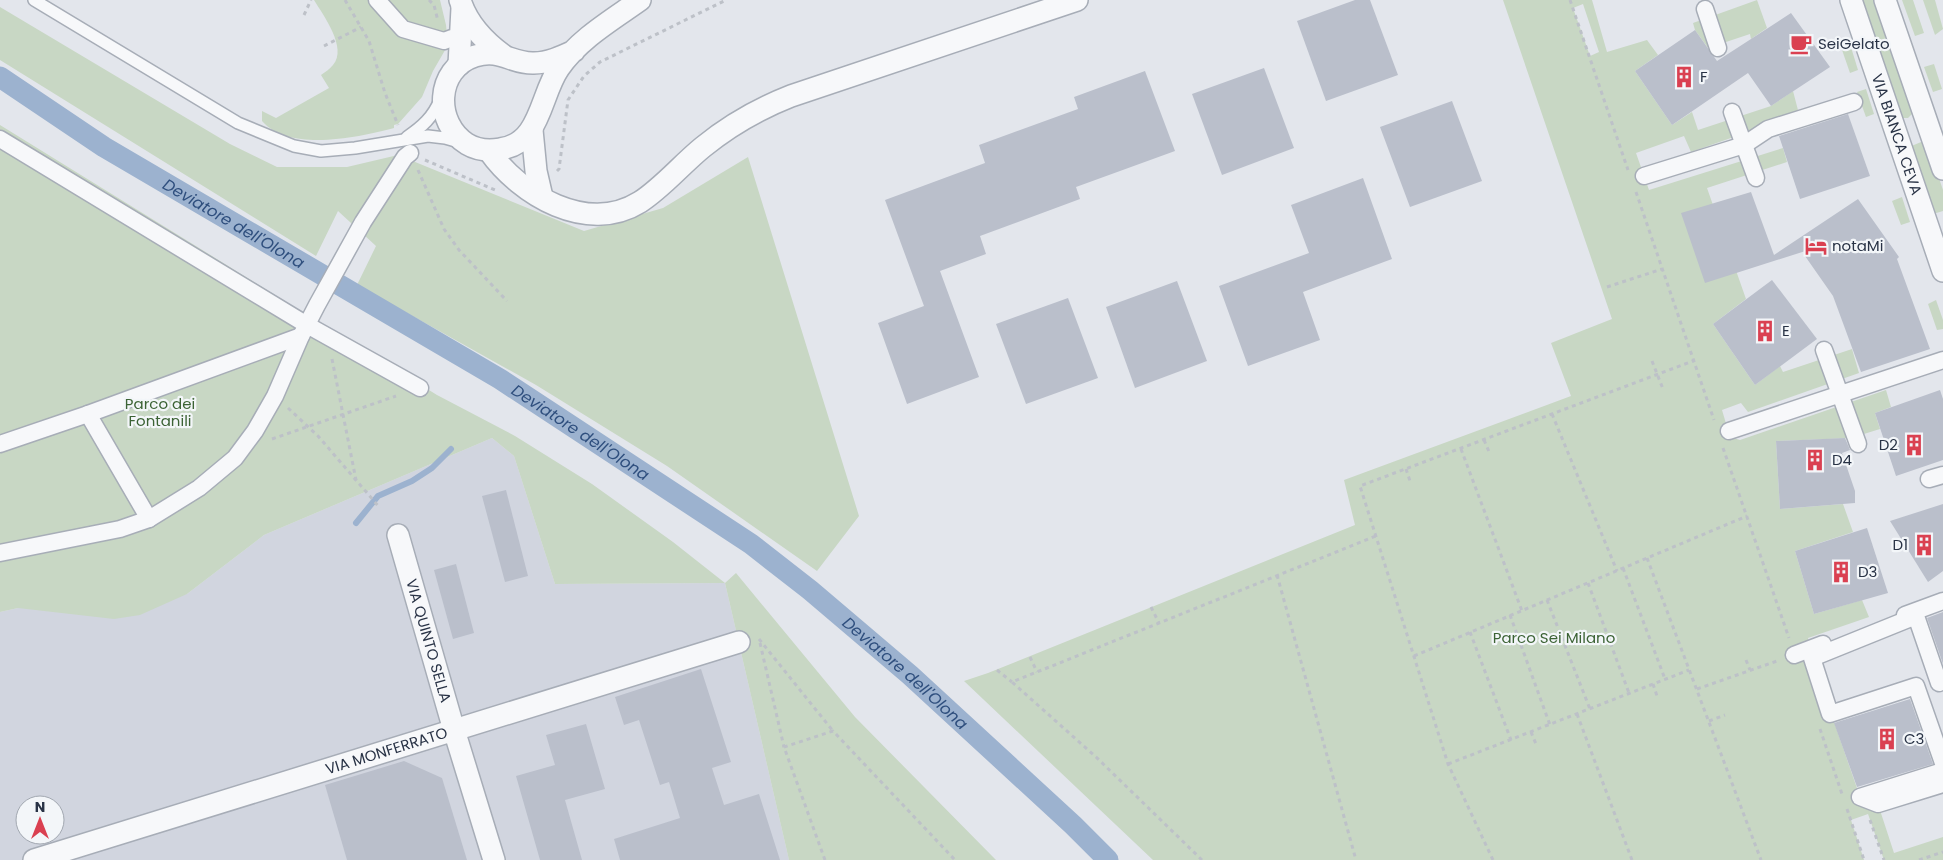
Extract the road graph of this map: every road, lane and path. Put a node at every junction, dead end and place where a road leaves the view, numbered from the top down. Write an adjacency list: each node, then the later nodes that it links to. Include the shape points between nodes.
1 (34, 0): 29 (lane, via 238,122 294,146 322,151)
2 (311, 0): 13 (path)
3 (345, 0): 14 (path)
4 (377, 0): 15 (street, via 403,29 444,41)
5 (640, 0): 18 (street, via 595,31)
6 (726, 0): 33 (path, via 600,62 584,76 568,100 559,170)
7 (1077, 0): 36 (street, via 763,107 735,122 640,202 623,210 582,214)
8 (1570, 0): 34 (path)
9 (1851, 0): 27 (street, VIA BIANCA CEVA)
10 (1885, 0): 26 (street)
11 (461, 4): 19 (street, via 486,42); 20 (street)
12 (1707, 13): 17 (street)
13 (304, 15)
14 (361, 27): 16 (path); 25 (path)
15 (452, 38)
16 (324, 46)
17 (1717, 47)
18 (574, 52): 19 (street, via 534,63); 24 (street, via 558,68)
19 (510, 57): 20 (street, via 488,54 473,57); 24 (street, via 528,70 536,82 540,98)
20 (459, 65): 21 (street)
21 (443, 94): 29 (lane, via 434,113); 30 (street, via 443,110 449,126 459,138)
22 (1854, 102): 31 (street, via 1768,129)
23 (1734, 115): 31 (street)
24 (535, 122): 30 (street, via 520,141 506,149); 36 (street, via 537,174)
25 (398, 124)
26 (1927, 124): 27 (street); 32 (street)
27 (1896, 134): 38 (street, VIA BIANCA CEVA)
28 (0, 139): 41 (street)
29 (407, 146): 30 (lane, via 428,136); 35 (path, via 478,184); 40 (path, via 444,229 459,250); 41 (street, via 405,157 363,222)
30 (481, 149): 36 (street, via 526,188)
31 (1749, 158): 34 (street)
32 (1943, 169)
33 (554, 174)
34 (1636, 178): 37 (path)
35 (503, 193)
36 (542, 197)
37 (1662, 269): 39 (path); 46 (path)
38 (1943, 271)
39 (1607, 287)
40 (507, 301)
41 (304, 331): 42 (street); 51 (street); 52 (street)
42 (328, 336): 48 (street); 54 (path)
43 (1825, 354): 50 (street)
44 (1943, 360): 50 (street)
45 (1652, 361): 47 (path)
46 (1694, 361): 47 (path); 56 (path)
47 (1657, 374): 49 (path); 53 (path)
48 (420, 388): 54 (path)
49 (1663, 389)
50 (1840, 393): 56 (street); 58 (street)
51 (275, 396): 55 (path); 61 (street)
52 (88, 414): 59 (street); 68 (street)
53 (1552, 414): 57 (path); 74 (path)
54 (342, 415): 55 (path); 64 (path)
55 (308, 427): 61 (path); 64 (path)
56 (1722, 434): 67 (path)
57 (1484, 440): 60 (path); 62 (path)
58 (1856, 440)
59 (0, 444)
60 (1460, 449): 63 (path); 80 (path)
61 (241, 450): 68 (street, via 199,488)
62 (1490, 454)
63 (1406, 470): 65 (path); 70 (path, via 1360,486)
64 (356, 481): 66 (path)
65 (1411, 484)
66 (380, 508)
67 (1747, 516): 72 (path); 85 (path)
68 (149, 519): 71 (street, via 120,529)
69 (398, 535): 106 (street, VIA QUINTO SELLA)
70 (1376, 536): 75 (path); 86 (path)
71 (0, 553)
72 (1647, 558): 73 (path); 90 (path)
73 (1623, 568): 74 (path); 93 (path)
74 (1617, 571): 76 (path)
75 (1277, 575): 82 (path); 127 (path)
76 (1588, 583): 77 (path); 98 (path)
77 (1547, 600): 80 (path); 100 (path)
78 (1943, 601): 85 (street)
79 (1152, 607): 82 (path)
80 (1522, 611): 81 (path)
81 (1510, 615): 83 (path); 104 (path)
82 (1159, 623): 92 (path)
83 (1470, 632): 86 (path); 109 (path)
84 (739, 642): 106 (street, VIA MONFERRATO)
85 (1794, 654): 91 (path)
86 (1414, 656): 112 (path)
87 (1030, 657): 92 (path)
88 (1746, 660): 91 (path)
89 (997, 670): 95 (path)
90 (1689, 670): 93 (path); 97 (path)
91 (1750, 670): 97 (path)
92 (1036, 672): 95 (path)
93 (1666, 679): 96 (path)
94 (1943, 681): 113 (street, via 1939,683 1916,616 1812,658 1830,714 1916,686)
95 (1012, 682): 126 (path, via 1096,757)
96 (1653, 684): 98 (path); 99 (path)
97 (1697, 689): 103 (path)
98 (1629, 693): 100 (path)
99 (1658, 699)
100 (1590, 709): 101 (path)
101 (1577, 714): 104 (path); 129 (path)
102 (1725, 715): 103 (path)
103 (1708, 720): 130 (path)
104 (1550, 725): 108 (path)
105 (1819, 727): 116 (path)
106 (454, 730): 122 (street, VIA MONFERRATO); 123 (street, VIA QUINTO SELLA)
107 (833, 731): 111 (path); 111 (path, via 759,638); 125 (path)
108 (1531, 732): 109 (path); 110 (path)
109 (1510, 740): 112 (path)
110 (1536, 744)
111 (784, 747): 124 (path)
112 (1448, 764): 128 (path)
113 (1943, 764)
114 (1943, 771): 115 (street, via 1860,797 1878,804)
115 (1943, 784)
116 (1844, 799)
117 (1846, 806): 120 (path)
118 (1868, 814): 132 (path)
119 (1859, 817): 120 (path)
120 (1851, 820): 131 (path)
121 (1943, 852): 133 (path)
122 (34, 860)
123 (494, 860)
124 (825, 860)
125 (953, 860)
126 (1202, 860)
127 (1356, 860)
128 (1493, 860)
129 (1632, 860)
130 (1761, 860)
131 (1864, 860)
132 (1884, 860)
133 (1919, 860)

